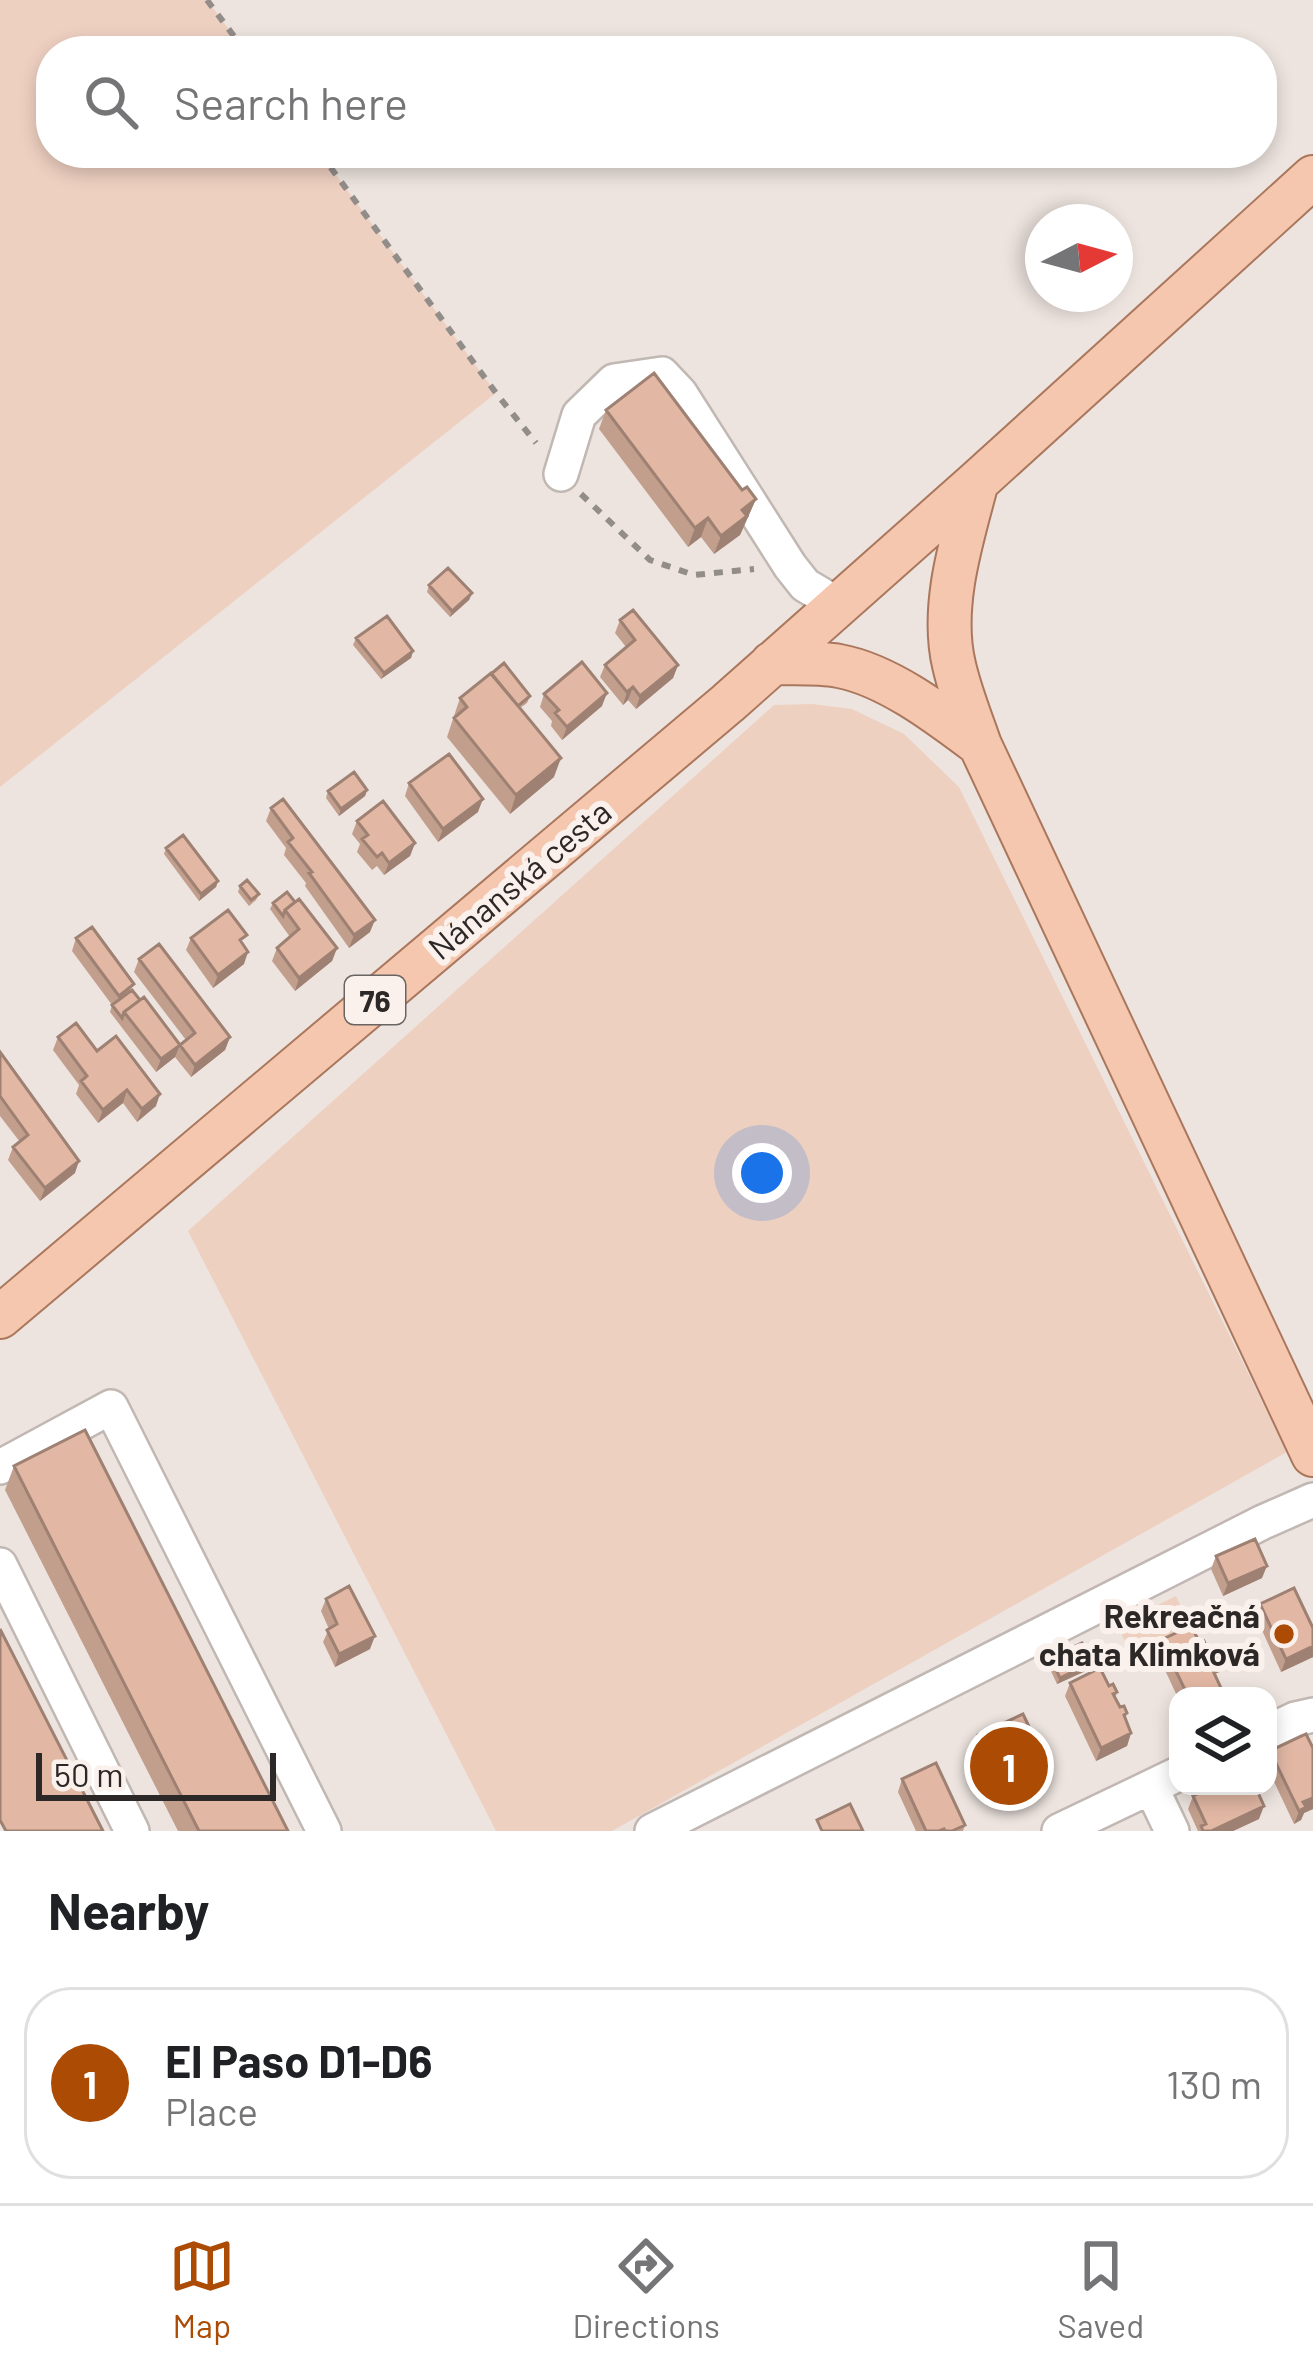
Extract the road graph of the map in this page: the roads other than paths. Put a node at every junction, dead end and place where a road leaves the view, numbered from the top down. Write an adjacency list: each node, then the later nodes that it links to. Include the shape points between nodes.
1 (1313, 177): 3 (main road, 76)
2 (561, 474): 4 (street, via 579,415 614,382 662,374 790,566)
3 (977, 482): 4 (main road, Nánanská cesta / 76); 6 (main road, via 951,619 953,662)
4 (837, 604): 5 (main road, Nánanská cesta / 76)
5 (772, 663): 6 (main road, via 839,666 878,678); 7 (main road, Nánanská cesta / 76)
6 (980, 745): 8 (main road)
7 (0, 1317)
8 (1313, 1455)
9 (0, 1467): 16 (street, via 111,1407)
10 (1313, 1500): 17 (street)
11 (0, 1565): 15 (street)
12 (1313, 1714): 13 (street)
13 (1277, 1728)
14 (1164, 1780): 18 (street); 19 (street)
15 (132, 1831)
16 (324, 1831)
17 (652, 1831)
18 (1059, 1831)
19 (1172, 1831)

